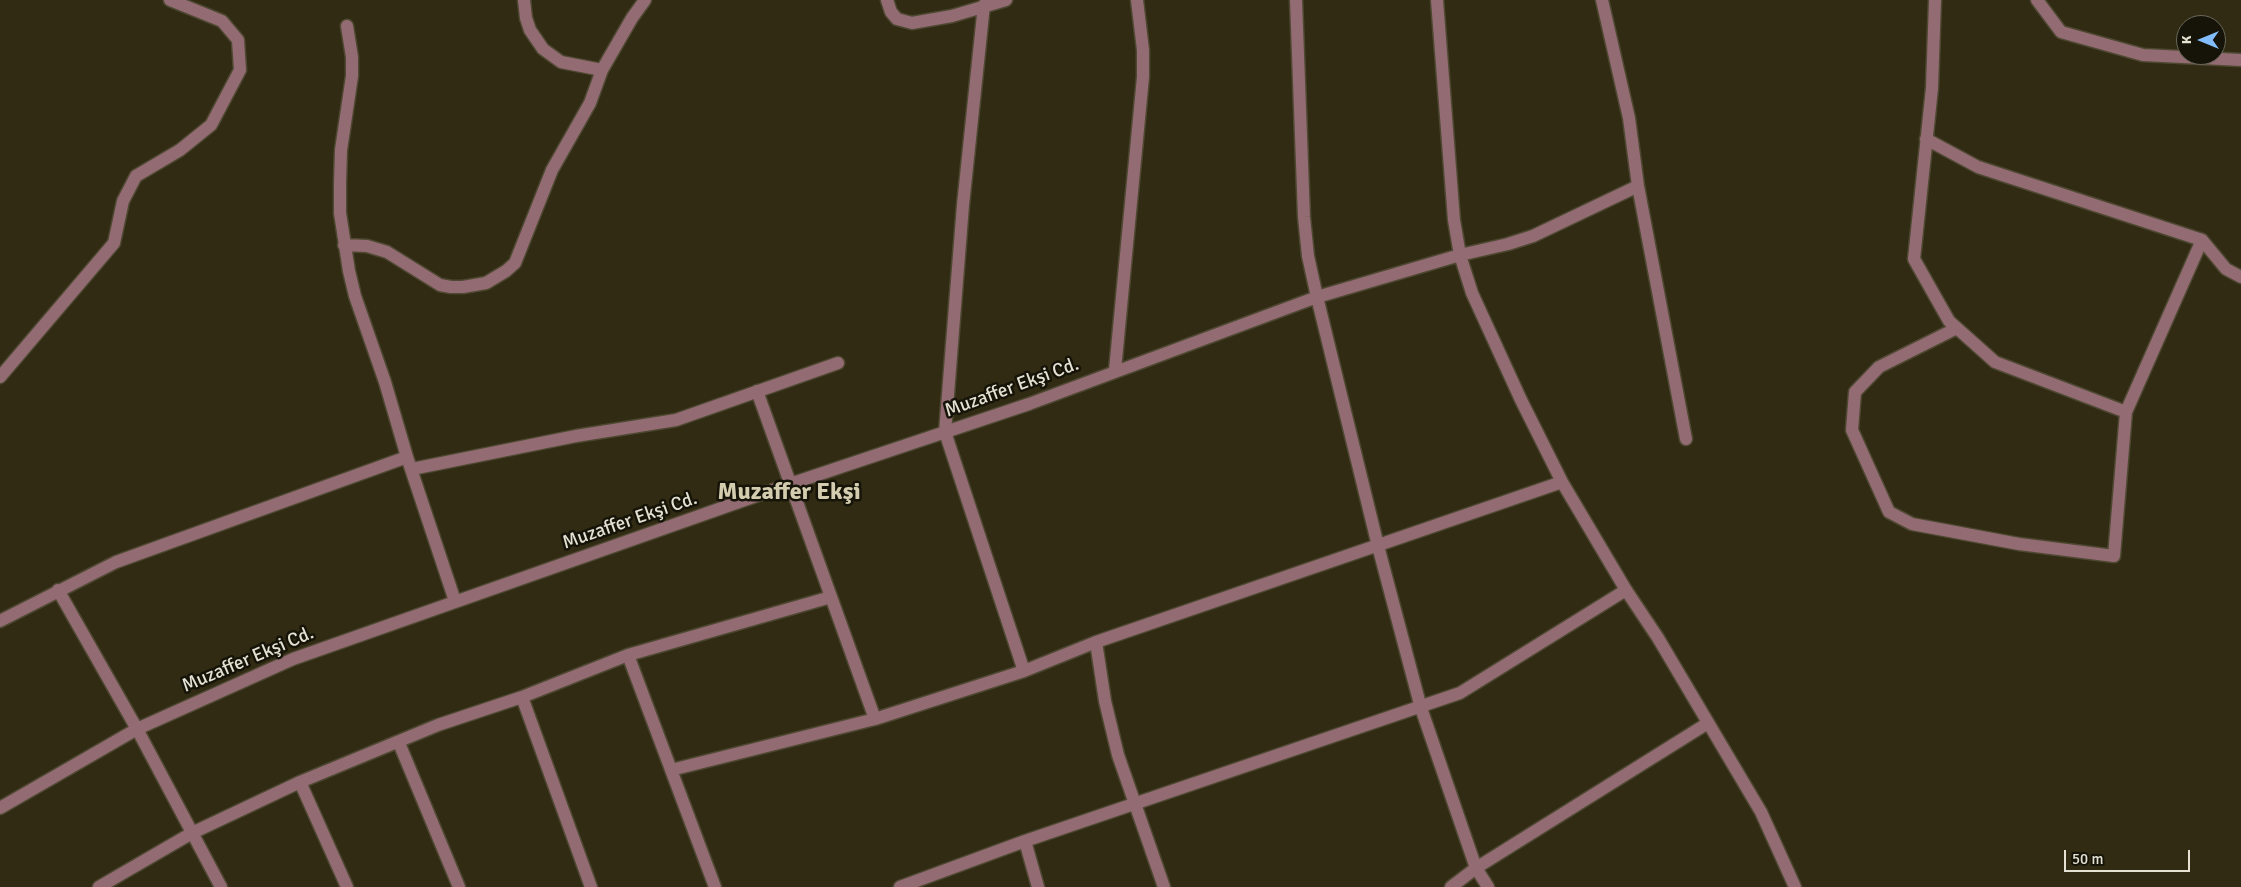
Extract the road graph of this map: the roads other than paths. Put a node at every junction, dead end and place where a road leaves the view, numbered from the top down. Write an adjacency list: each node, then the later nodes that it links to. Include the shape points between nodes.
1 (170, 0): 26 (street, via 222,21 238,40 240,70 211,125 180,150 136,176 123,201 114,243)
2 (524, 0): 15 (street, via 530,30 543,49 561,62)
3 (645, 0): 15 (street)
4 (888, 0): 12 (street, via 891,12 898,19 912,23 952,16)
5 (1006, 0): 12 (street)
6 (1137, 0): 25 (street, via 1143,77)
7 (1296, 0): 22 (street, via 1304,217)
8 (1437, 0): 20 (street, via 1454,220)
9 (1602, 0): 17 (street, via 1630,118)
10 (1935, 0): 16 (street, via 1932,88)
11 (2037, 0): 14 (street, via 2061,32 2143,55)
12 (984, 5): 29 (street, via 963,205)
13 (347, 26): 19 (street, via 352,76 341,150)
14 (2241, 60)
15 (602, 70): 19 (street, via 590,103 552,170 515,263 502,274 475,286 440,285 388,252 367,246)
16 (1926, 139): 18 (street, via 1978,167); 23 (street, via 1914,259 1949,321)
17 (1638, 186): 20 (street, Muzaffer Ekşi Cd., via 1533,236); 30 (street)
18 (2202, 240): 21 (street, via 2226,269); 28 (street)
19 (344, 245): 31 (street, via 355,296)
20 (1460, 255): 22 (street, Muzaffer Ekşi Cd.); 33 (street, via 1472,293)
21 (2241, 277)
22 (1317, 298): 25 (street, Muzaffer Ekşi Cd.); 35 (street)
23 (1957, 328): 28 (street, via 1995,362); 28 (street, via 1878,367 1855,392 1852,430 1889,512 1912,524 2019,544 2114,556)
24 (838, 363): 27 (street)
25 (1115, 370): 29 (street, Muzaffer Ekşi Cd.)
26 (0, 377)
27 (757, 391): 32 (street, via 676,420 576,436); 34 (street)
28 (2126, 412)
29 (945, 432): 34 (street, Muzaffer Ekşi Cd.); 43 (street)
30 (1686, 439)
31 (407, 457): 32 (street); 36 (street, via 116,562)
32 (412, 469): 39 (street)
33 (1562, 482): 35 (street); 37 (street)
34 (790, 484): 38 (street); 39 (street, Muzaffer Ekşi Cd.)
35 (1378, 546): 41 (street); 45 (street)
36 (58, 590): 40 (street); 48 (street)
37 (1626, 590): 45 (street, via 1460,694); 47 (street)
38 (831, 597): 42 (street); 46 (street)
39 (455, 601): 48 (street, Muzaffer Ekşi Cd., via 293,660)
40 (0, 621)
41 (1096, 642): 43 (street); 52 (street, via 1111,730)
42 (628, 655): 44 (street); 50 (street)
43 (1024, 671): 46 (street)
44 (522, 697): 49 (street, via 438,725); 61 (street)
45 (1421, 708): 52 (street); 56 (street)
46 (875, 719): 50 (street)
47 (1708, 723): 56 (street); 68 (street, via 1761,812)
48 (137, 729): 53 (street, Muzaffer Ekşi Cd.); 54 (street)
49 (399, 743): 51 (street); 60 (street)
50 (671, 770): 62 (street)
51 (300, 782): 54 (street); 59 (street)
52 (1136, 805): 55 (street); 65 (street)
53 (0, 808)
54 (192, 833): 57 (street); 58 (street)
55 (1025, 841): 63 (street); 64 (street)
56 (1476, 868): 66 (street); 67 (street)
57 (101, 887)
58 (221, 887)
59 (347, 887)
60 (459, 887)
61 (591, 887)
62 (714, 887)
63 (900, 887)
64 (1038, 887)
65 (1164, 887)
66 (1451, 887)
67 (1488, 887)
68 (1794, 887)

